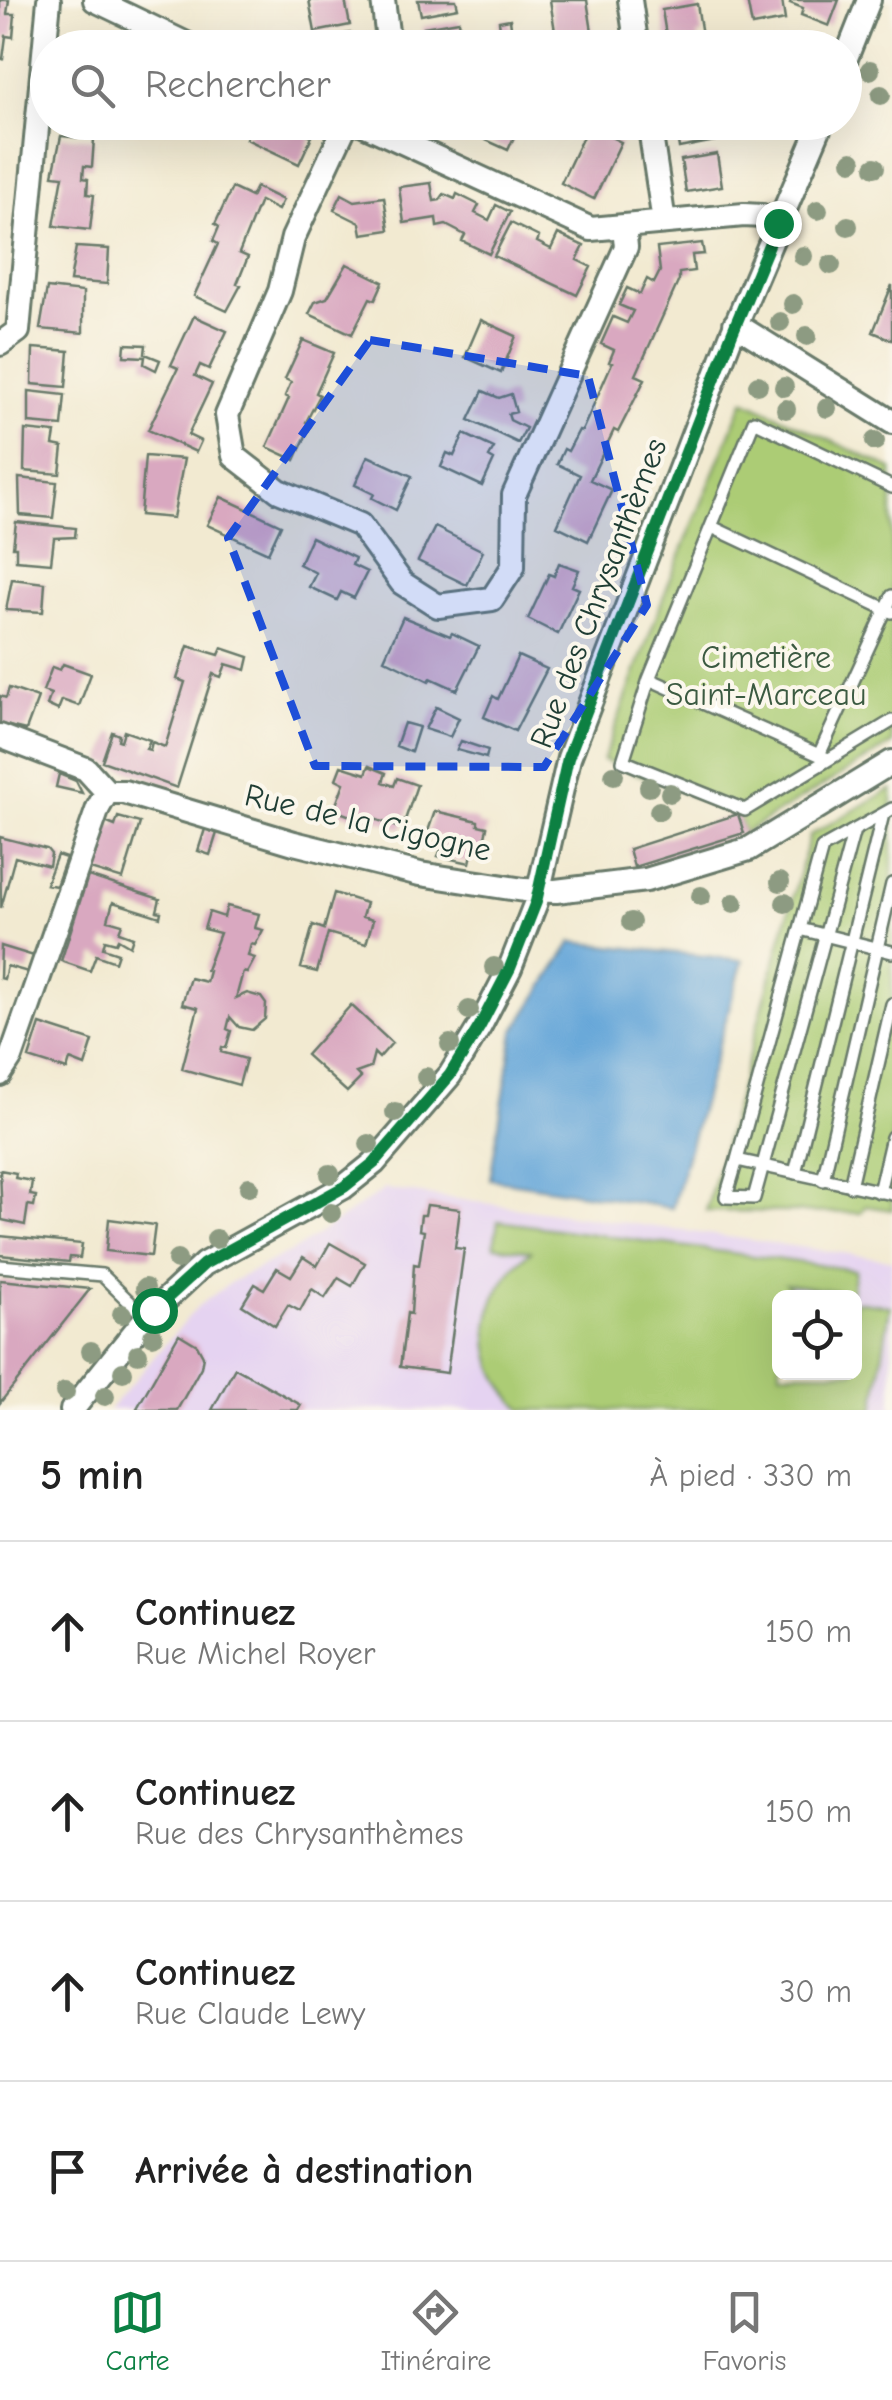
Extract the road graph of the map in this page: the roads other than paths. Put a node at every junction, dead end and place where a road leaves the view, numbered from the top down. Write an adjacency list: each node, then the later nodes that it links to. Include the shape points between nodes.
1 (49, 0): 6 (street)
2 (95, 0): 7 (street)
3 (384, 0): 8 (street)
4 (630, 0): 9 (street)
5 (869, 0): 10 (street)
6 (46, 30)
7 (158, 30)
8 (387, 30)
9 (635, 30)
10 (857, 30)
11 (36, 140): 20 (street, via 18,331)
12 (339, 140): 18 (street, via 293,238 280,291 228,415 234,456 278,491 360,525 402,583 438,606 492,598 512,567 514,495 626,248)
13 (411, 140): 18 (street, via 592,229)
14 (652, 140): 16 (street)
15 (814, 140): 17 (street, Rue des Chrysanthèmes)
16 (664, 222): 17 (street, via 744,215); 18 (street)
17 (778, 223): 19 (street, Rue des Chrysanthèmes)
18 (624, 226)
19 (735, 324): 21 (street); 35 (street, Rue des Chrysanthèmes, via 568,758)
20 (0, 344)
21 (892, 422)
22 (892, 487): 23 (lane, via 754,421)
23 (712, 527): 25 (lane); 26 (lane)
24 (892, 596): 25 (lane)
25 (889, 611): 29 (lane)
26 (649, 679): 29 (lane); 29 (lane, via 623,761 745,810)
27 (892, 722): 29 (lane)
28 (0, 736): 31 (street, Rue de la Cigogne, via 86,769)
29 (823, 757)
30 (892, 762): 35 (street, Rue de la Cigogne, via 749,848 646,880)
31 (107, 792): 35 (street, Rue de la Cigogne, via 420,874); 42 (street)
32 (888, 811): 33 (lane); 38 (lane)
33 (854, 830): 36 (lane, via 822,848); 37 (lane)
34 (892, 884): 39 (lane)
35 (538, 890): 51 (street, Rue des Chrysanthèmes, via 480,1026 450,1075 374,1163 344,1187 204,1264)
36 (800, 930): 37 (lane); 44 (lane)
37 (826, 936): 38 (lane); 45 (lane)
38 (852, 942): 39 (lane); 46 (lane)
39 (877, 948): 40 (lane); 47 (lane)
40 (892, 952)
41 (892, 1004): 48 (lane)
42 (0, 1074)
43 (892, 1137): 49 (lane)
44 (737, 1160): 45 (lane); 45 (lane, via 726,1197 754,1198)
45 (763, 1166): 46 (lane)
46 (795, 1174): 47 (lane)
47 (824, 1180): 48 (lane)
48 (850, 1186): 49 (lane)
49 (886, 1193)
50 (0, 1266): 51 (lane, via 102,1276)
51 (146, 1318): 52 (street, Rue des Chrysanthèmes)
52 (72, 1410)

